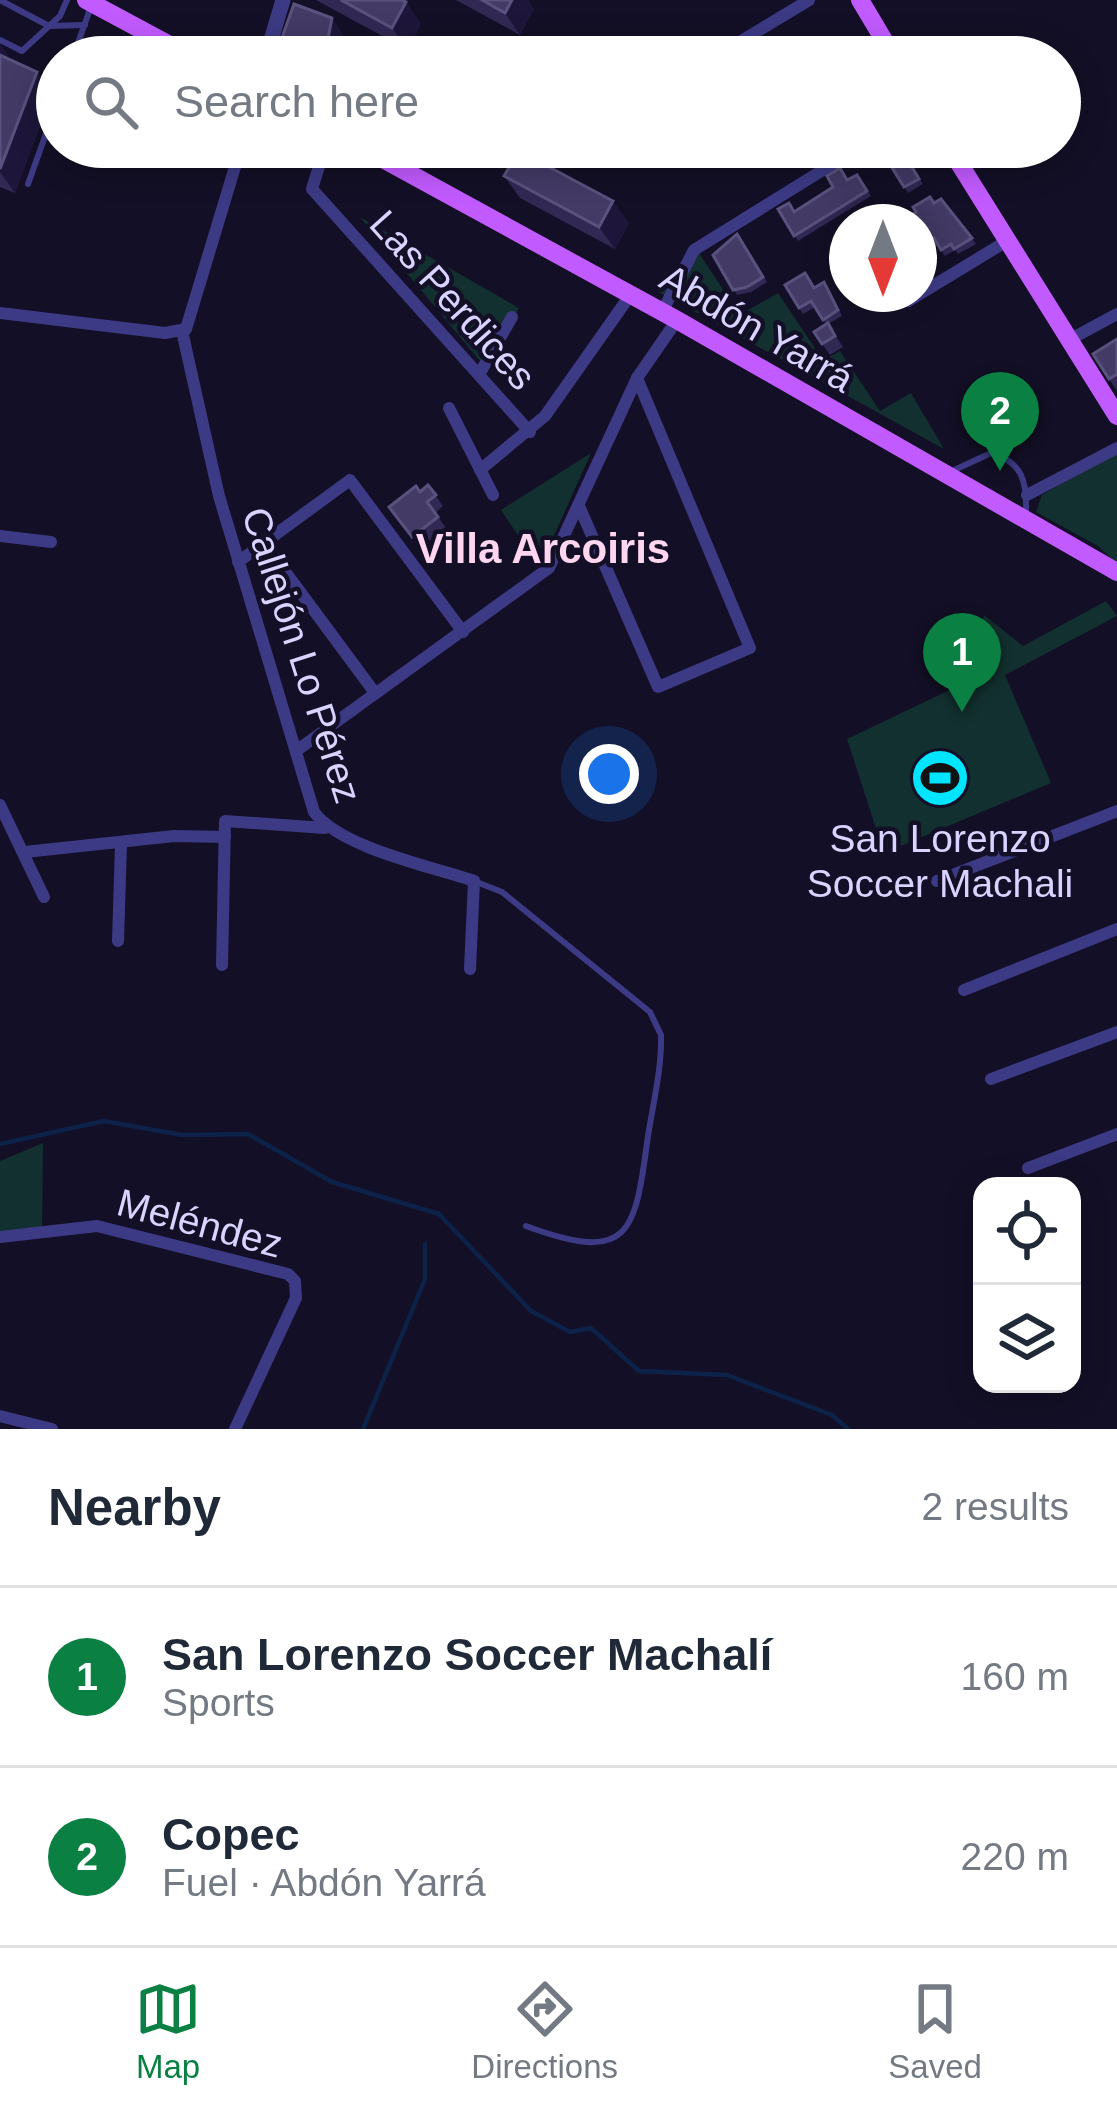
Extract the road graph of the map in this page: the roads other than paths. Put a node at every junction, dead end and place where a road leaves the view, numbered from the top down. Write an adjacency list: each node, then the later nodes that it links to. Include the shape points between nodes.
1 (0, 0): 8 (lane)
2 (67, 0): 8 (lane)
3 (283, 0): 12 (street)
4 (809, 0): 13 (street)
5 (860, 0): 14 (main road)
6 (89, 2): 7 (lane); 11 (main road)
7 (85, 25): 8 (lane); 10 (lane)
8 (49, 26): 9 (lane)
9 (38, 36)
10 (81, 36)
11 (153, 36)
12 (272, 36)
13 (750, 36)
14 (881, 36)
15 (36, 38): 16 (lane, via 22,50)
16 (0, 40)
17 (36, 162): 23 (lane)
18 (235, 168): 31 (street)
19 (319, 168): 33 (street, Las Perdices, via 312,189)
20 (400, 168): 26 (main road, Abdón Yarrá)
21 (826, 168): 30 (street, via 694,250)
22 (962, 168): 24 (main road)
23 (28, 184)
24 (1007, 241): 25 (street); 32 (main road)
25 (937, 283)
26 (631, 294): 30 (main road, Abdón Yarrá); 37 (street)
27 (0, 313): 31 (street)
28 (1117, 314): 32 (street)
29 (512, 316): 33 (street)
30 (670, 316): 34 (street); 40 (main road, Abdón Yarrá)
31 (182, 331): 48 (street, Callejón Lo Pérez)
32 (1069, 340): 36 (main road)
33 (480, 373): 37 (street, Las Perdices)
34 (637, 378): 43 (street); 43 (street, via 750,648 658,687)
35 (449, 408): 39 (street)
36 (1117, 416)
37 (530, 432): 39 (street)
38 (1117, 448): 42 (street)
39 (480, 470): 41 (street)
40 (946, 474): 42 (lane, via 996,453 1017,466); 44 (main road, Abdón Yarrá)
41 (493, 495)
42 (1027, 495): 44 (lane)
43 (579, 506): 50 (street, via 549,568)
44 (1026, 518): 49 (main road, Abdón Yarrá)
45 (0, 536): 46 (street)
46 (51, 542)
47 (264, 543): 48 (street); 50 (street, via 350,480); 51 (street)
48 (238, 562): 52 (street, Callejón Lo Pérez)
49 (1117, 572)
50 (463, 632): 51 (street)
51 (375, 693): 52 (street)
52 (296, 751): 55 (street, Callejón Lo Pérez)
53 (0, 805): 58 (street)
54 (1117, 812): 60 (street)
55 (326, 828): 56 (street, via 225,821); 59 (street, Callejón Lo Pérez)
56 (225, 837): 57 (street); 64 (street)
57 (121, 844): 58 (street); 63 (street)
58 (25, 852): 61 (street)
59 (474, 881): 65 (street); 71 (lane, via 502,892 650,1012 661,1035 641,1191 629,1225 589,1245)
60 (938, 881)
61 (44, 897)
62 (1115, 935): 66 (street)
63 (118, 941)
64 (222, 965)
65 (470, 969)
66 (964, 990)
67 (1117, 1032): 68 (street)
68 (991, 1079)
69 (1117, 1134): 70 (street)
70 (1028, 1168)
71 (526, 1226)
72 (0, 1237): 75 (street, Meléndez, via 85,1225 288,1274 296,1298)
73 (0, 1416): 74 (street)
74 (52, 1429)
75 (235, 1429)

